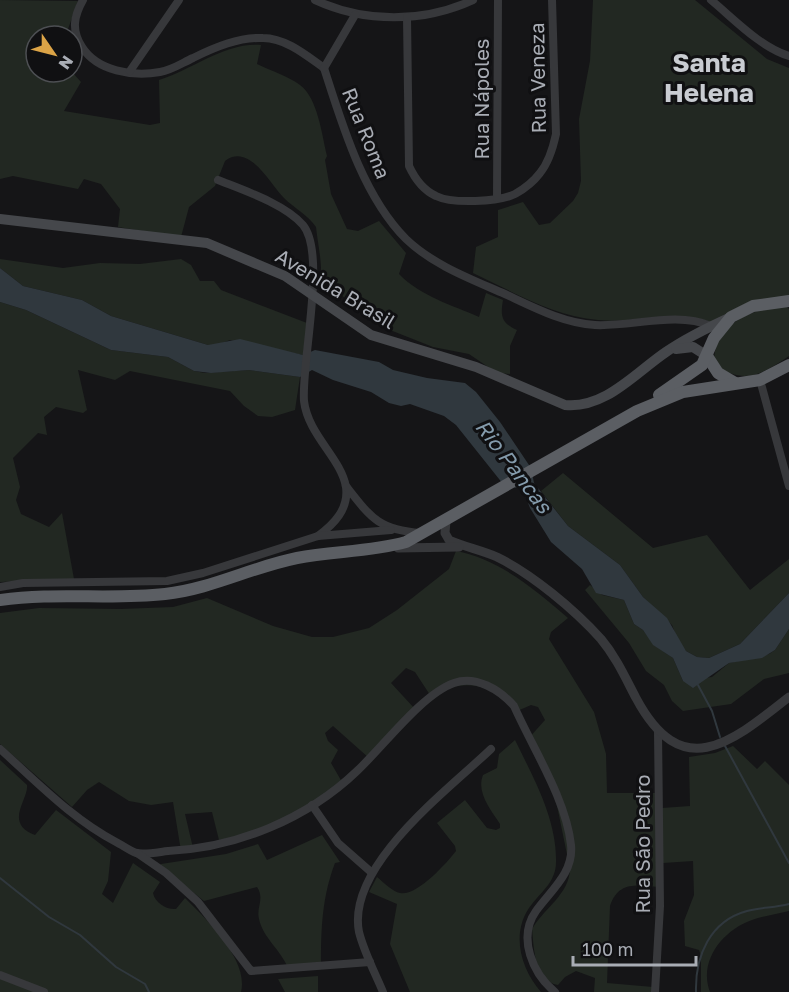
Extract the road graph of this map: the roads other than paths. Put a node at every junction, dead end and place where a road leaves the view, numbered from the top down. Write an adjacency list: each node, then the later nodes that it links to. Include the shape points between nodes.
1 (83, 0): 12 (street, via 74,16 80,45 104,68)
2 (179, 0): 12 (street)
3 (315, 0): 8 (street)
4 (473, 0): 9 (street, via 445,11)
5 (498, 0): 14 (street, Rua Nápoles)
6 (552, 0): 14 (street, Rua Veneza, via 556,134 552,153 529,184 513,195)
7 (711, 0): 10 (street, via 757,38)
8 (356, 15): 9 (street); 11 (street)
9 (407, 17): 14 (street, Rua Veneza, via 406,121 409,166 414,177 438,198 459,202)
10 (789, 56)
11 (324, 68): 12 (street, via 284,42 266,38 220,46 159,72); 19 (street, Rua Roma, via 372,191 406,238 436,261 569,321 594,325 688,319)
12 (130, 71)
13 (218, 180): 16 (street, via 276,206 303,225 308,234)
14 (497, 198)
15 (0, 219): 16 (main road, Avenida Brasil, via 207,243 258,262)
16 (312, 293): 20 (main road, Avenida Brasil, via 371,334 476,367 565,405 594,403); 26 (street, via 304,400 308,420)
17 (787, 303): 18 (highway, via 753,306)
18 (731, 316): 19 (main road, Avenida Brasil); 21 (highway, via 714,338)
19 (711, 326): 20 (main road, Avenida Brasil)
20 (667, 351): 21 (main road, via 693,347)
21 (707, 356): 24 (highway, via 725,378); 25 (highway, via 691,374)
22 (789, 365): 23 (highway)
23 (760, 380): 24 (highway); 27 (street)
24 (736, 383): 25 (highway, via 683,392)
25 (637, 411): 28 (highway)
26 (346, 486): 29 (street, via 373,518); 31 (street, via 341,514)
27 (789, 486)
28 (446, 521): 30 (highway); 32 (street, via 447,537)
29 (391, 530): 30 (street); 31 (street)
30 (426, 533): 33 (highway)
31 (318, 536): 34 (street, via 203,573 167,580 22,583)
32 (467, 547): 33 (street); 37 (street, via 514,566 600,638)
33 (379, 549): 35 (highway, via 296,558 200,588 165,594 64,594)
34 (0, 587)
35 (0, 600)
36 (788, 699): 37 (street, via 714,748 694,750 675,744)
37 (658, 731): 48 (street, Rua São Pedro, via 660,906)
38 (0, 749): 41 (street, via 81,821)
39 (491, 749): 42 (street, via 405,831)
40 (312, 805): 41 (street, via 266,830 221,845); 42 (street, via 338,843); 47 (street, via 355,773 442,690 467,681 502,693 514,706 566,814 572,847 568,868 535,912 528,930 533,967)
41 (137, 853): 43 (street, via 198,902 252,971)
42 (371, 872): 43 (street, via 359,901 359,931)
43 (370, 962): 46 (street)
44 (0, 975): 45 (street)
45 (44, 992)
46 (383, 992)
47 (555, 992)
48 (655, 992)

